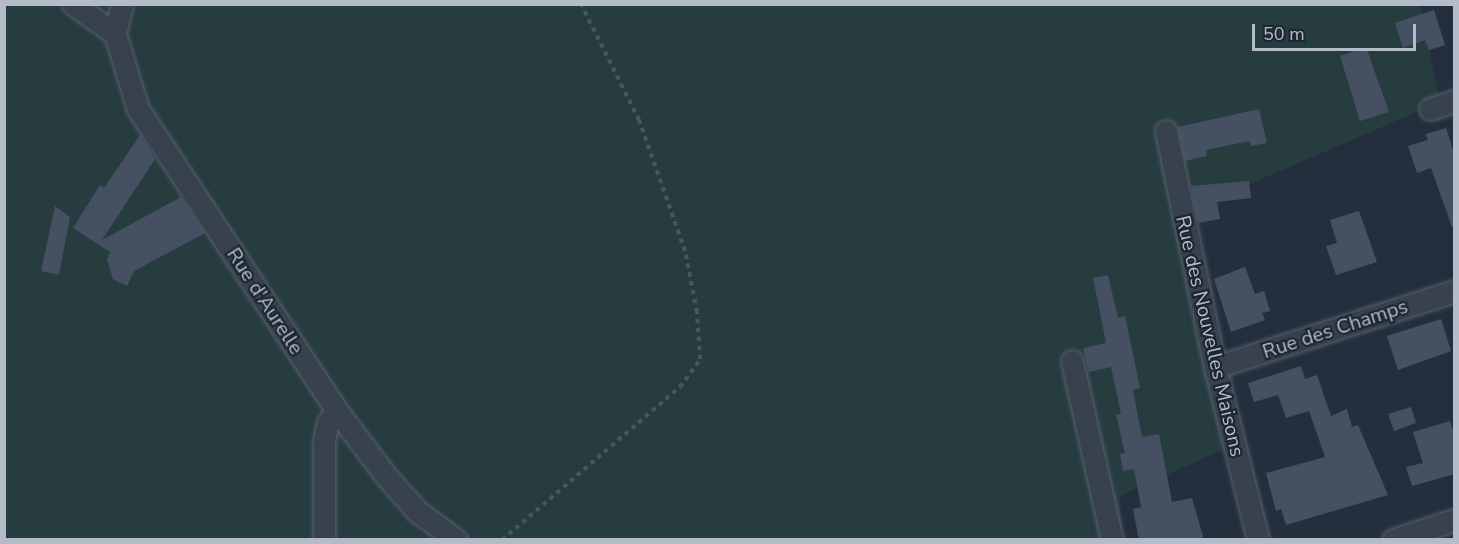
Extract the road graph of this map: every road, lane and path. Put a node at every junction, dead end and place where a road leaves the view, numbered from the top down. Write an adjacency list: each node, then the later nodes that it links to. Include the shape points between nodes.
1 (73, 4): 4 (street)
2 (122, 4): 4 (street)
3 (581, 4): 15 (path, via 639,120 685,251 697,312 700,359 680,387)
4 (115, 34): 11 (street, Rue d'Aurelle, via 138,109)
5 (1455, 102): 6 (street)
6 (1430, 109)
7 (1166, 131): 10 (street, Rue des Nouvelles Maisons)
8 (1455, 291): 10 (street, Rue des Champs)
9 (1072, 361): 16 (street)
10 (1215, 367): 17 (street, Rue des Nouvelles Maisons)
11 (337, 411): 13 (street, via 328,422 324,440); 14 (street, Rue d'Aurelle, via 417,511)
12 (1455, 520): 18 (street)
13 (324, 540)
14 (456, 540)
15 (502, 540)
16 (1112, 540)
17 (1258, 540)
18 (1393, 540)

